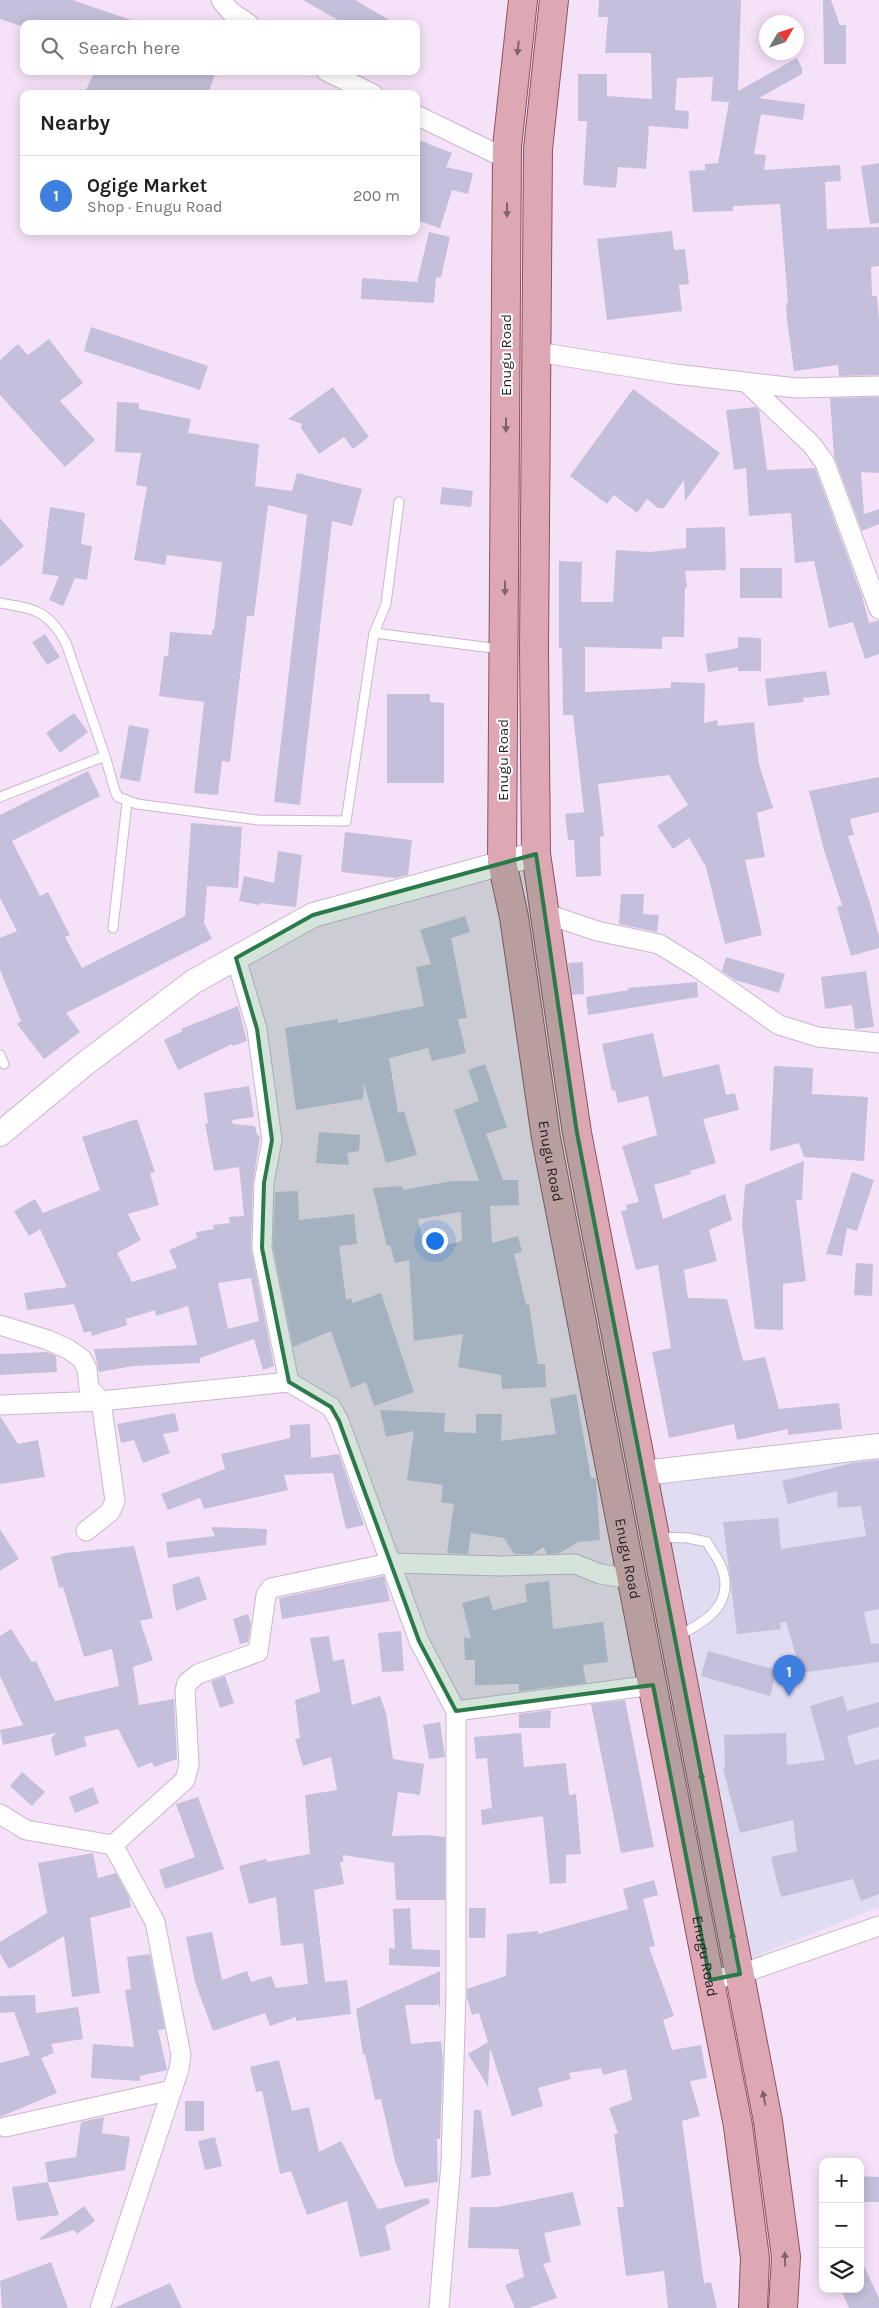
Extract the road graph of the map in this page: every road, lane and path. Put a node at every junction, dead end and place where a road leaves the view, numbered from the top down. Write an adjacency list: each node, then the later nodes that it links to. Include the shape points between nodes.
1 (221, 0): 4 (street)
2 (523, 0): 8 (main road, Enugu Road, one-way to 8)
3 (554, 0): 9 (main road, via 538,149)
4 (243, 20)
5 (334, 75): 6 (street)
6 (365, 90)
7 (420, 117): 8 (street)
8 (507, 159): 16 (main road, Enugu Road, one-way to 16)
9 (537, 352): 10 (street); 20 (main road)
10 (747, 382): 11 (street, via 796,388); 14 (street, via 812,445 825,463)
11 (879, 386)
12 (398, 502): 15 (lane, via 386,604)
13 (0, 604): 17 (lane, via 40,612 58,628)
14 (879, 609)
15 (374, 633): 16 (lane); 19 (lane, via 346,821 258,820)
16 (504, 649): 21 (main road, Enugu Road)
17 (105, 756): 18 (lane); 19 (lane, via 115,792)
18 (0, 797)
19 (127, 802): 23 (lane)
20 (536, 854): 21 (street); 22 (main road)
21 (502, 862): 24 (street, via 313,916); 36 (main road, Enugu Road, via 514,917 546,1138)
22 (544, 913): 25 (street, via 597,931 659,944 779,1025 818,1037); 32 (main road, via 577,1133)
23 (113, 928)
24 (236, 958): 26 (street, via 193,982 82,1066); 28 (street, via 257,1029 272,1140 264,1183 262,1248)
25 (879, 1043)
26 (0, 1134)
27 (0, 1325): 29 (street, via 68,1348 82,1359 87,1369 89,1388)
28 (289, 1382): 29 (street); 35 (street, via 331,1407 340,1421)
29 (102, 1401): 30 (street); 33 (street, via 115,1501 110,1512)
30 (0, 1405)
31 (879, 1446): 32 (street)
32 (643, 1473): 34 (main road)
33 (86, 1531)
34 (655, 1537): 37 (main road); 37 (lane, via 707,1542 721,1566 726,1588 721,1605 700,1625)
35 (390, 1563): 36 (street, via 575,1564 600,1574); 39 (street, via 419,1641); 41 (street, via 271,1588 266,1595 258,1652 198,1674 187,1683 184,1690 189,1765 185,1780)
36 (632, 1579): 38 (main road, Enugu Road)
37 (675, 1637): 43 (main road, one-way to 37)
38 (652, 1685): 39 (street); 44 (main road, Enugu Road)
39 (456, 1711): 48 (street, via 456,2003 451,2163)
40 (0, 1814): 41 (street, via 26,1830)
41 (113, 1845): 45 (street, via 155,1922 181,2055)
42 (879, 1926): 43 (street)
43 (740, 1974): 44 (street); 50 (main road, one-way to 43, via 785,2248 768,2121)
44 (710, 1980): 49 (main road, Enugu Road, via 738,2126 755,2258)
45 (172, 2090): 46 (street); 47 (street)
46 (5, 2127)
47 (100, 2308)
48 (439, 2308)
49 (753, 2308)
50 (783, 2308)

